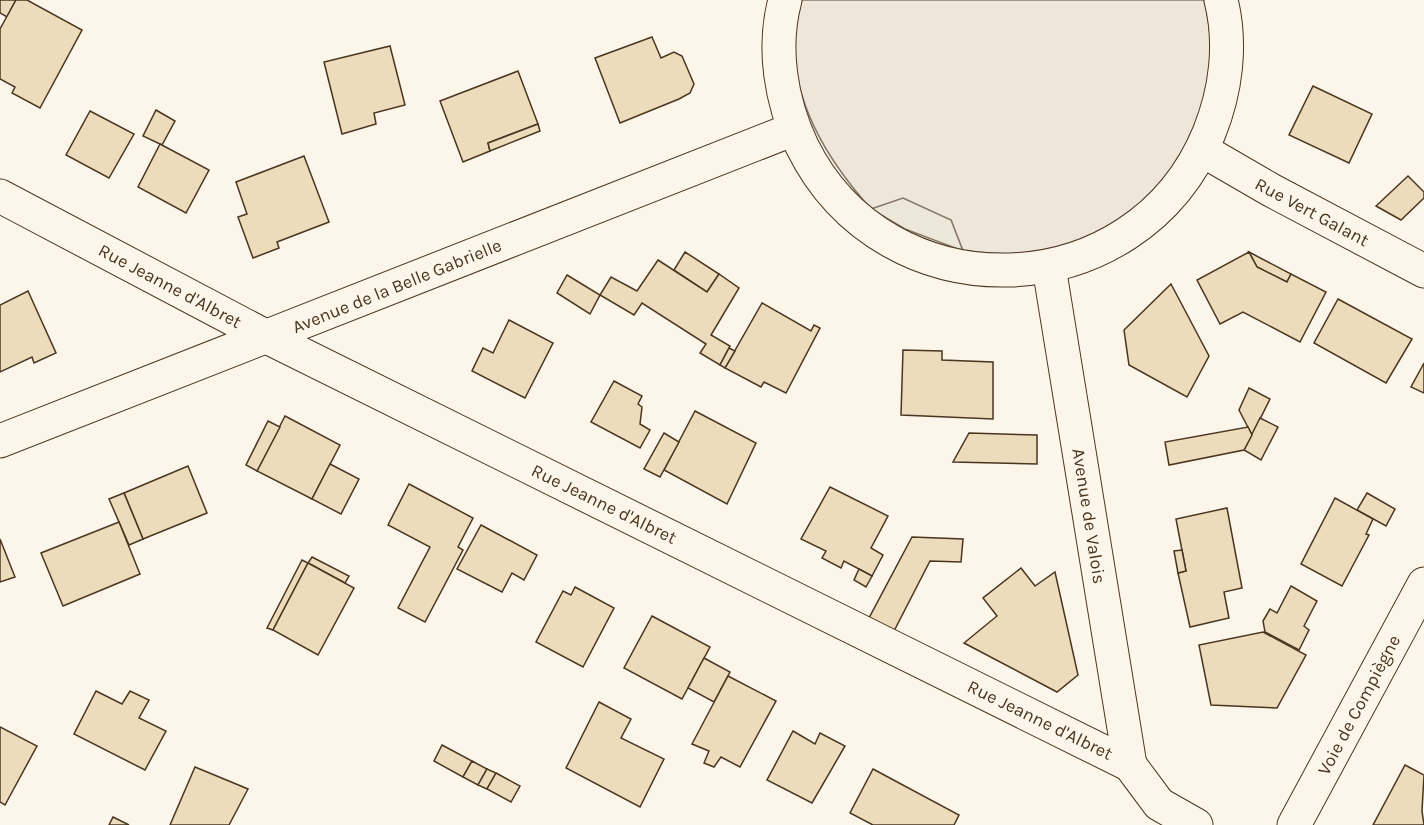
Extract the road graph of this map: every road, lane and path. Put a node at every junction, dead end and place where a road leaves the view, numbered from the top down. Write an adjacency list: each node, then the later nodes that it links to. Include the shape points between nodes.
1 (785, 0): 3 (street, via 779,45 782,82)
2 (1221, 0): 4 (street, via 1227,46 1225,82)
3 (794, 129): 6 (street, via 812,165 835,196 863,224 897,245 933,260 971,269); 8 (street, Avenue de la Belle Gabrielle)
4 (1202, 150): 6 (street, via 1179,185 1143,222 1089,254); 7 (street, Rue Vert Galant)
5 (0, 196): 8 (street, Rue Jeanne d'Albret)
6 (1049, 267): 11 (street, Avenue de Valois)
7 (1424, 271)
8 (267, 337): 9 (street, Avenue de la Belle Gabrielle); 11 (street, Rue Jeanne d'Albret)
9 (0, 441)
10 (1424, 584): 13 (street, Voie de Compiègne)
11 (1130, 765): 12 (street, Rue Jeanne d'Albret, via 1159,804)
12 (1196, 825)
13 (1294, 825)

